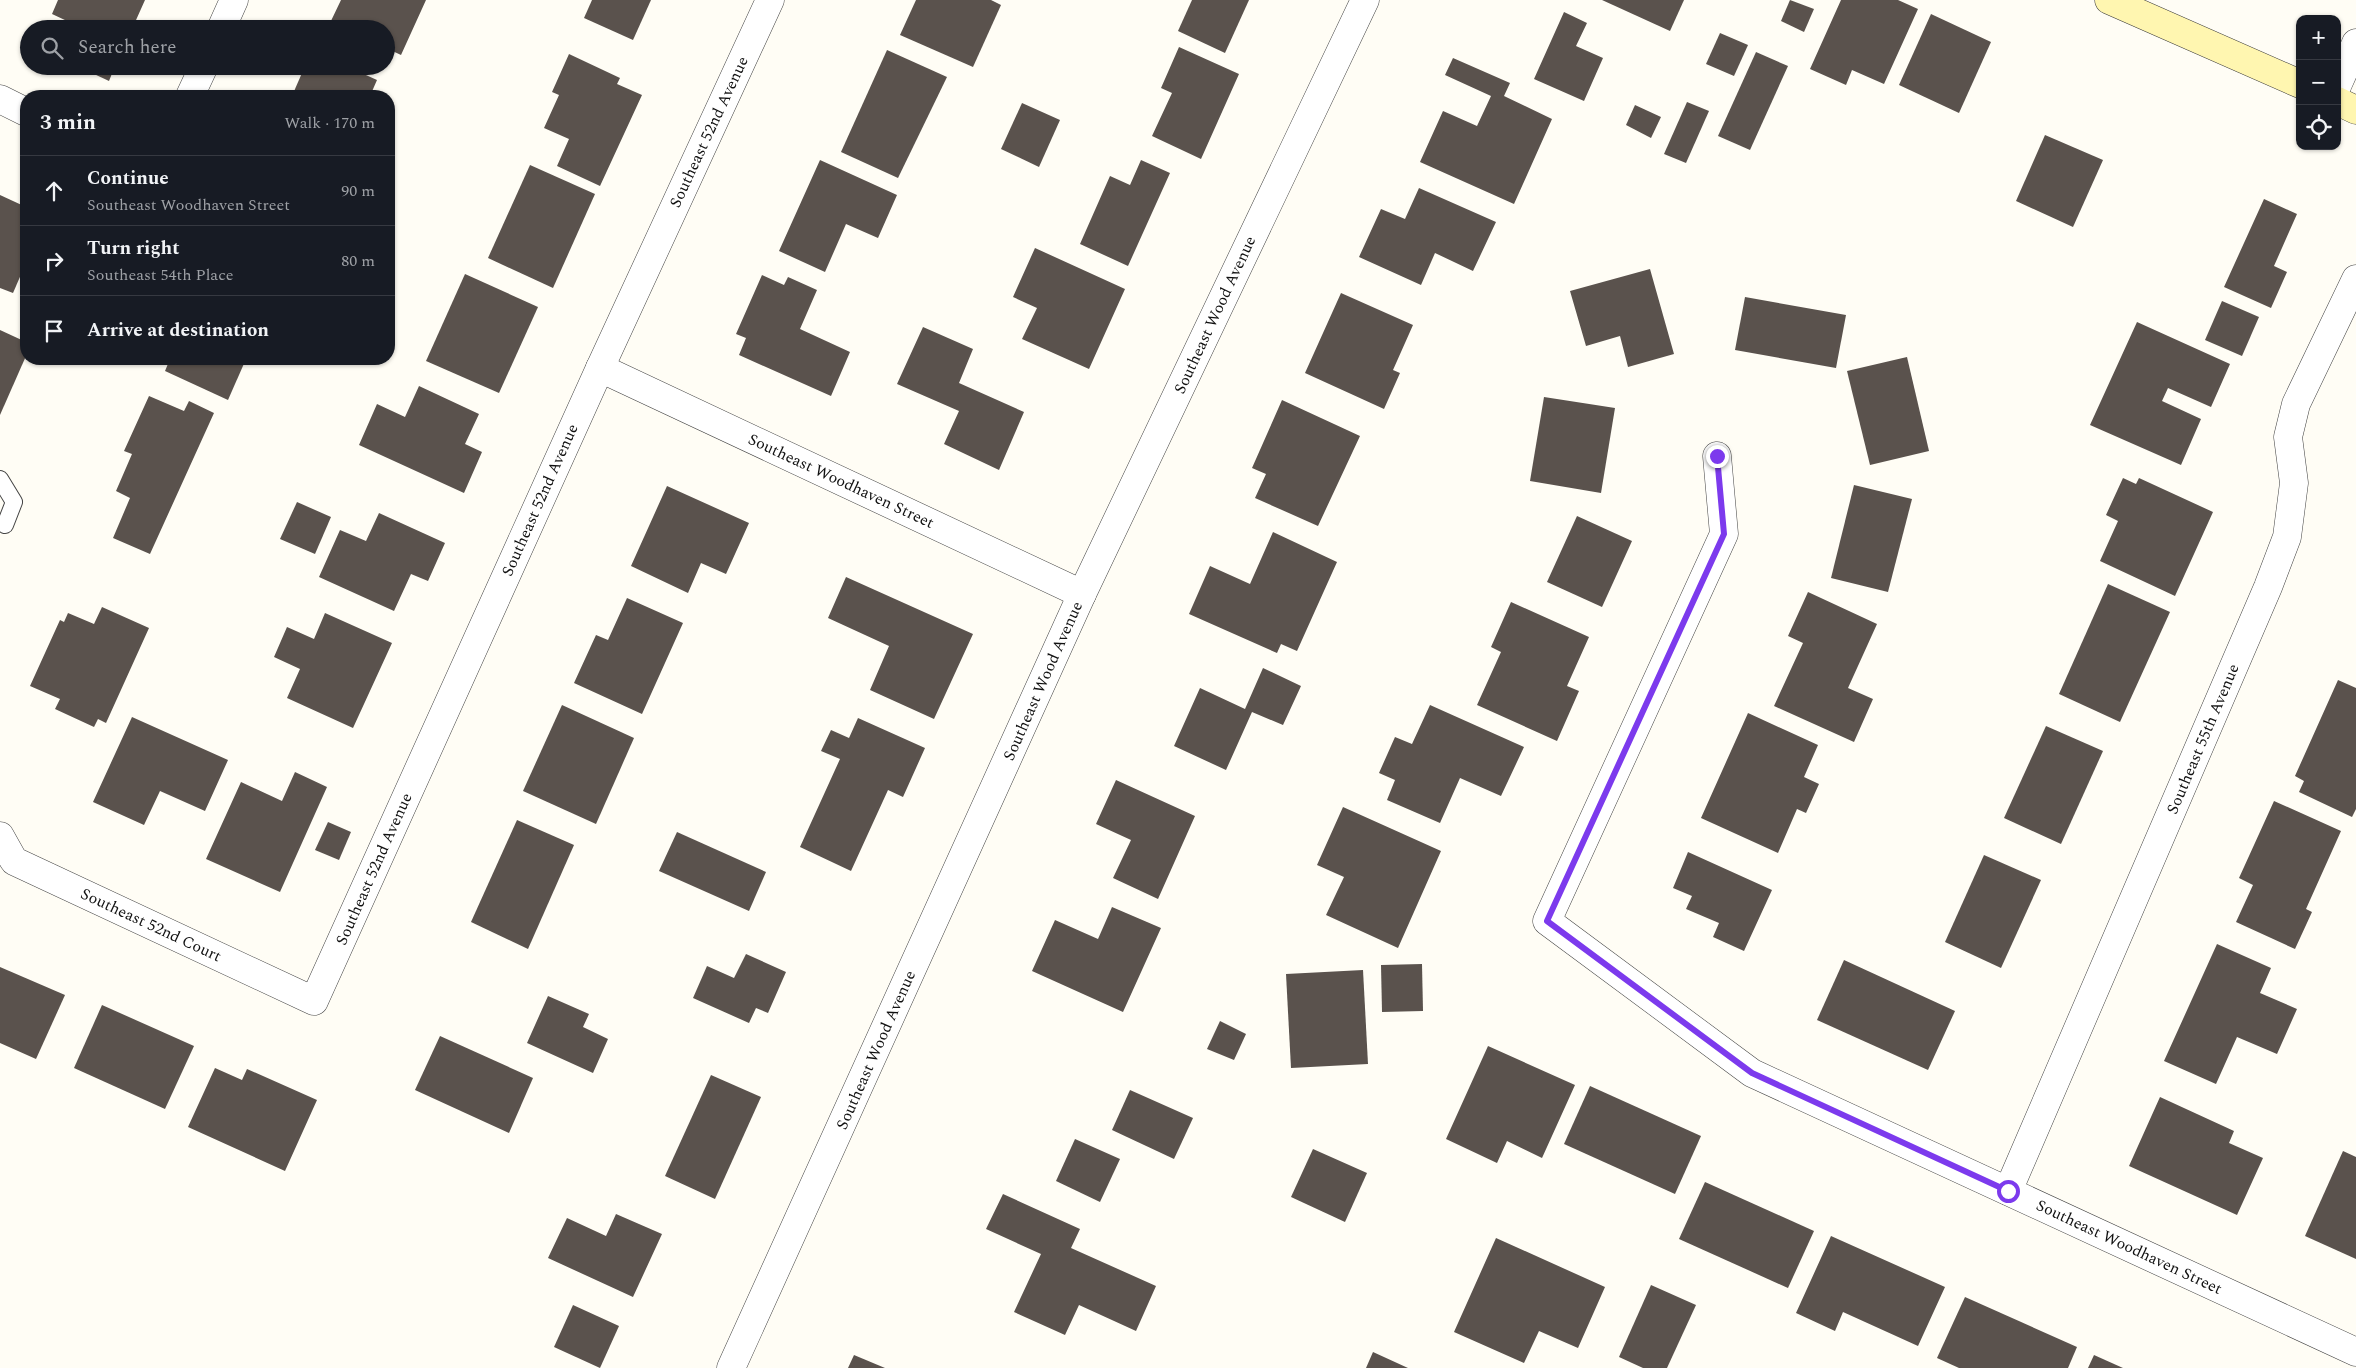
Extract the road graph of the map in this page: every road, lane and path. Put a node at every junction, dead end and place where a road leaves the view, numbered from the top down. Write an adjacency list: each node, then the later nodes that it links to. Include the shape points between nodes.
1 (234, 0): 5 (street)
2 (770, 0): 16 (street, Southeast 52nd Avenue)
3 (1365, 0): 20 (street, Southeast Wood Avenue)
4 (2109, 0): 9 (street)
5 (225, 20)
6 (2356, 43): 8 (street)
7 (200, 75): 10 (street)
8 (2341, 77)
9 (2296, 82)
10 (193, 90)
11 (0, 99): 13 (street)
12 (2341, 103): 14 (street)
13 (20, 109)
14 (2356, 110)
15 (2356, 279): 23 (street, Southeast 55th Avenue, via 2296,404 2288,437 2294,483 2288,536)
16 (600, 368): 20 (street, Southeast Woodhaven Street); 22 (street, Southeast 52nd Avenue)
17 (1717, 456): 23 (street, Southeast Woodhaven Street, via 1724,534 1547,921 1752,1073)
18 (0, 479): 19 (lane, via 14,502)
19 (4, 525)
20 (1082, 594): 25 (street, Southeast Wood Avenue)
21 (0, 836): 22 (street, Southeast 52nd Court, via 14,861)
22 (314, 1001)
23 (2008, 1191): 24 (street, Southeast Woodhaven Street)
24 (2356, 1352)
25 (731, 1368)

